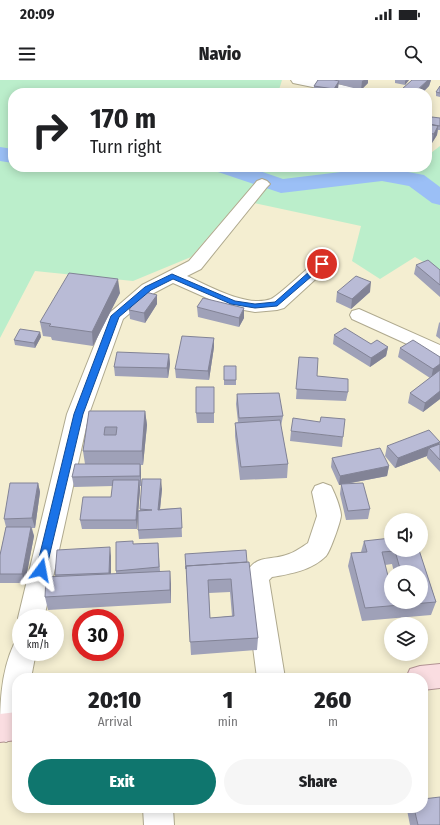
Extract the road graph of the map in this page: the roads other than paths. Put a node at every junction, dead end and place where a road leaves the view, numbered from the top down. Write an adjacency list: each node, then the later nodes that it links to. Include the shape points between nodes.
1 (297, 80): 2 (street)
2 (337, 88)
3 (262, 184): 5 (street, via 195,265)
4 (322, 264): 5 (street, via 277,304 255,306 234,303)
5 (172, 276): 9 (street, via 148,289 115,316 78,414)
6 (360, 315): 7 (street)
7 (440, 353)
8 (323, 492): 12 (street, via 329,516 318,548 293,564 265,568 256,577)
9 (33, 609)
10 (21, 661): 11 (street)
11 (18, 673)
12 (270, 673)
13 (440, 676): 14 (main road)
14 (428, 677)
15 (12, 706): 16 (street)
16 (8, 727)
17 (158, 813): 18 (street)
18 (159, 825)

